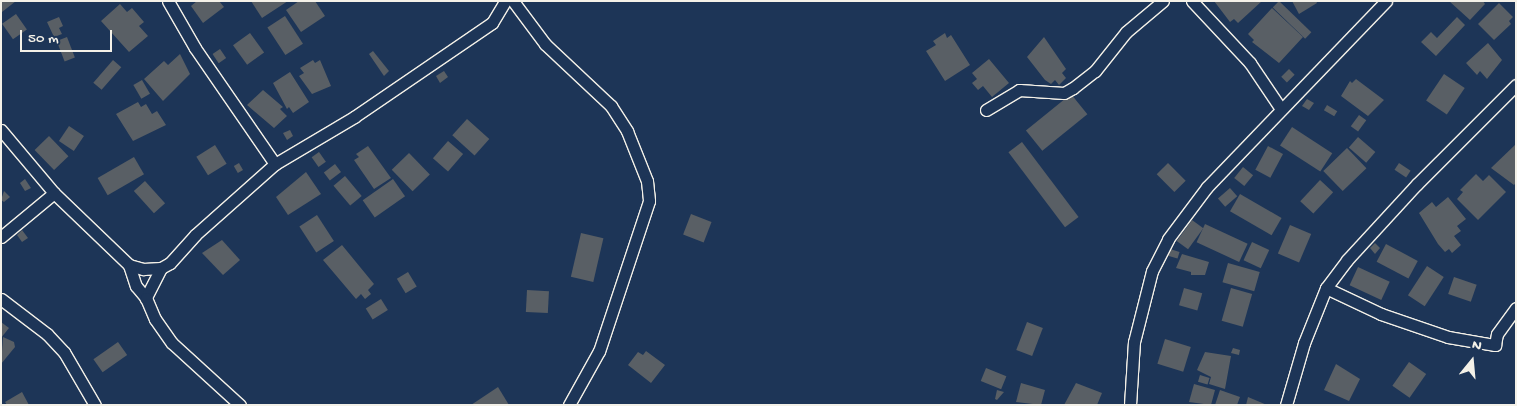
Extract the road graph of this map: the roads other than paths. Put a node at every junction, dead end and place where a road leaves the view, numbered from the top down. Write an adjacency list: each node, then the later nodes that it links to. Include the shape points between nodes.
1 (168, 1): 11 (street, via 195,48)
2 (505, 1): 11 (street, via 492,23 354,117)
3 (513, 1): 22 (street, via 545,44 611,106 627,131 646,181 649,201 599,351)
4 (1163, 1): 9 (street, via 1126,32 1095,71 1073,88 1064,93 1018,90)
5 (1192, 1): 8 (street, via 1250,63)
6 (1386, 1): 8 (street)
7 (1516, 85): 16 (street, via 1417,184 1347,260)
8 (1281, 109): 23 (street, via 1207,187 1168,239 1152,271 1134,342)
9 (986, 110)
10 (1, 130): 12 (street)
11 (275, 164): 15 (street)
12 (54, 193): 13 (street); 14 (street)
13 (1, 237)
14 (129, 265): 15 (street, via 143,269); 17 (street, via 136,286)
15 (161, 268): 17 (street)
16 (1326, 288): 19 (street, via 1381,314 1440,334 1495,345 1497,334); 24 (street, via 1304,343)
17 (146, 298): 21 (street, via 155,319 172,343)
18 (1, 299): 20 (street, via 47,334 64,352)
19 (1516, 308)
20 (95, 405)
21 (240, 405)
22 (569, 405)
23 (1130, 405)
24 (1286, 405)

